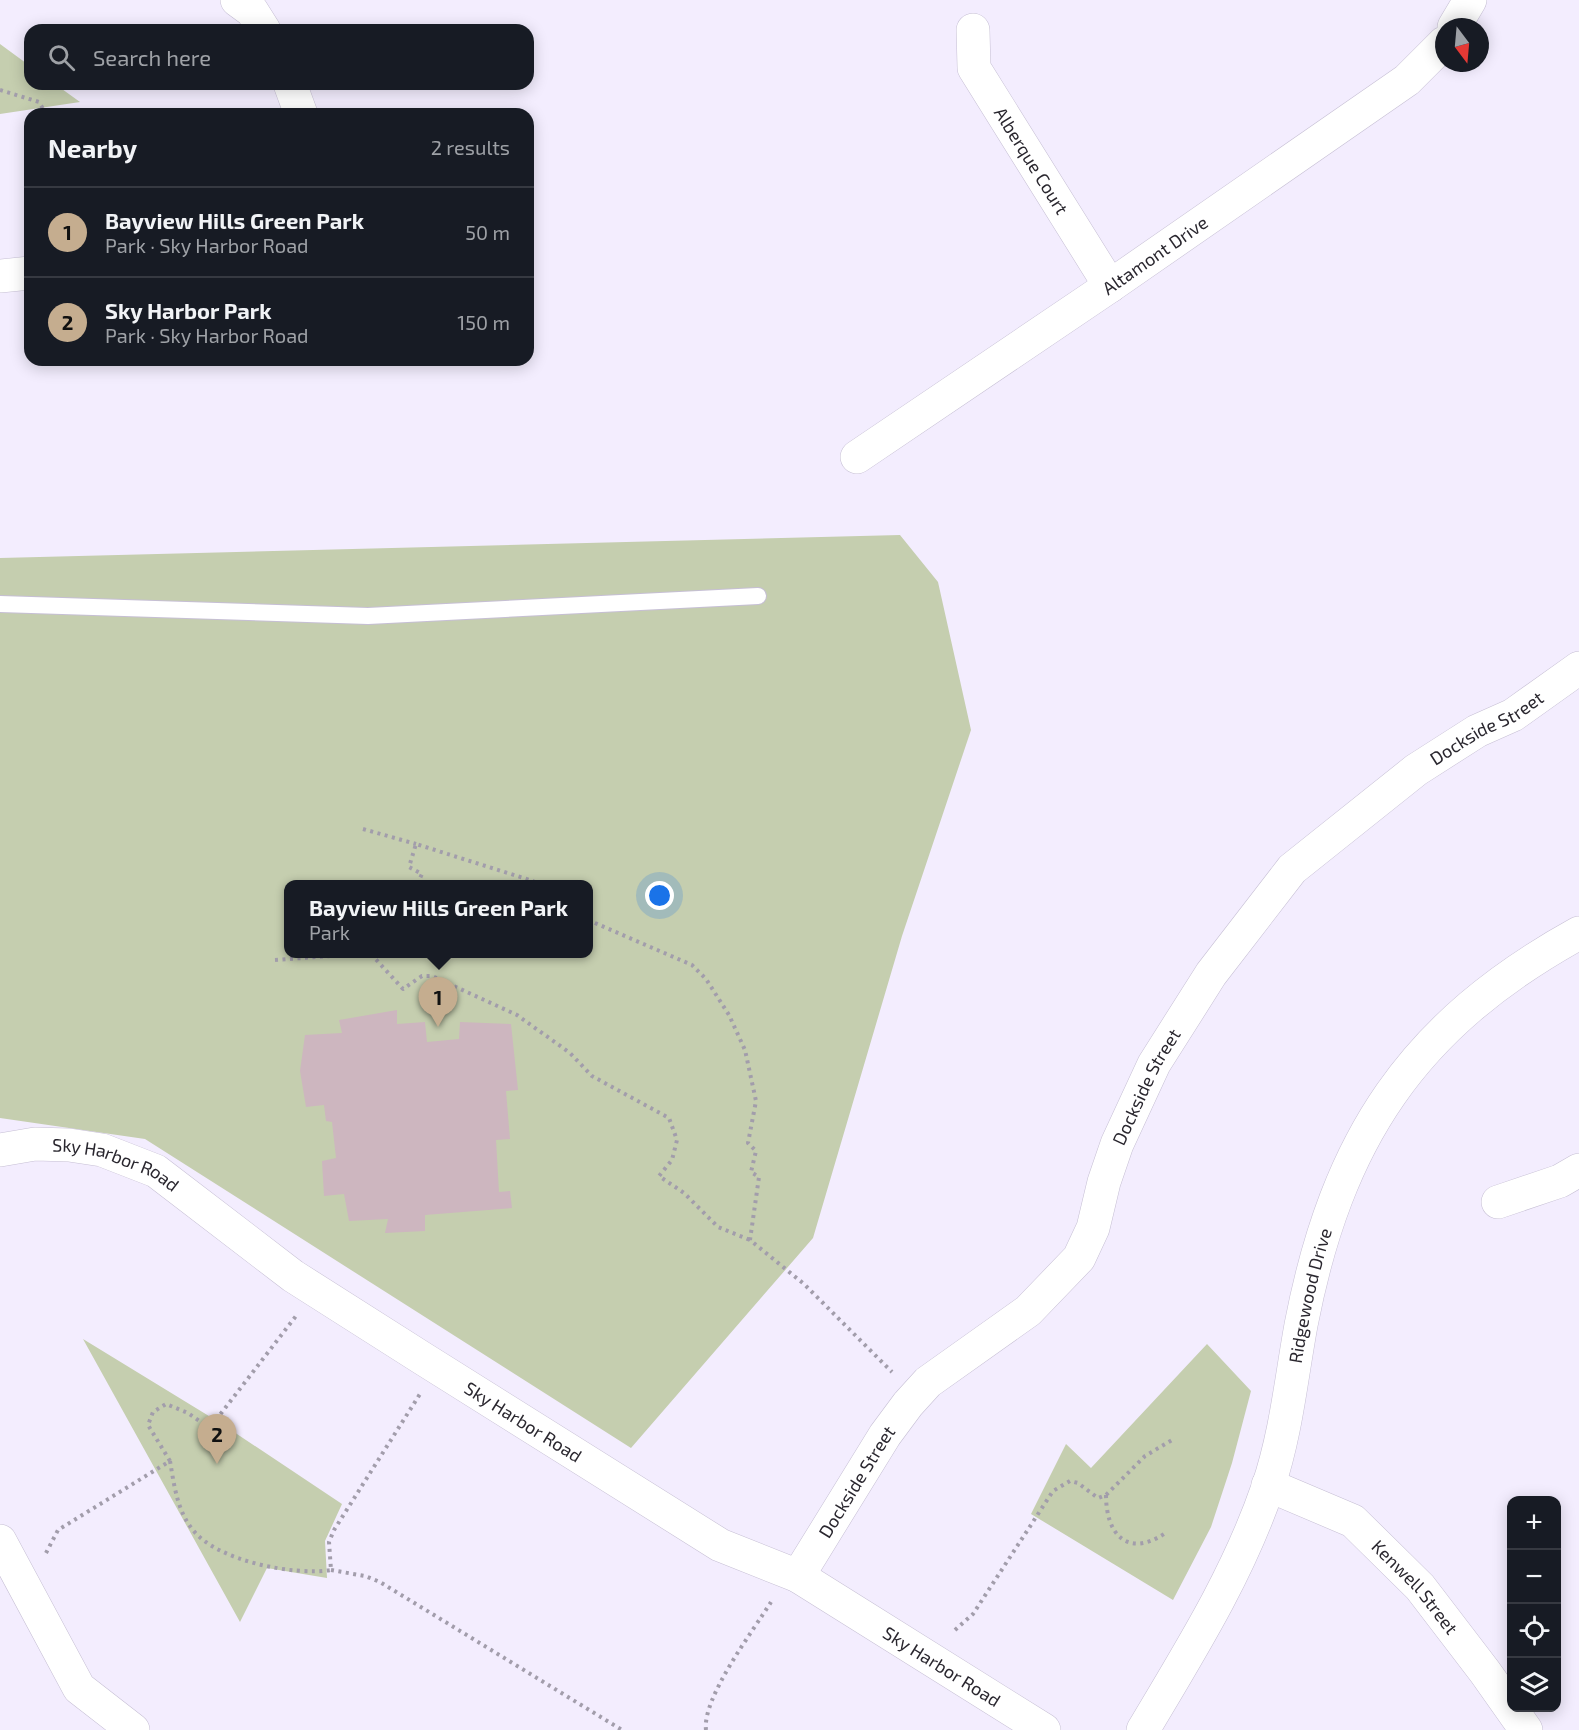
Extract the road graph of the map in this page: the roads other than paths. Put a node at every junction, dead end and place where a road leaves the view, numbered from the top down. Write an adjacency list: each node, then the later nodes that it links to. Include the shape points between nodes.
1 (237, 0): 4 (street, via 252,11)
2 (1470, 0): 3 (street)
3 (1459, 18)
4 (260, 24)
5 (973, 30): 11 (street, Alberque Court, via 974,68)
6 (1435, 52): 11 (street, Altamont Drive, via 1407,80)
7 (292, 90): 8 (street)
8 (299, 108)
9 (24, 274): 10 (street)
10 (0, 276)
11 (1110, 286): 12 (street, Altamont Drive)
12 (857, 457)
13 (758, 596): 14 (lane, via 368,616)
14 (0, 604)
15 (1579, 668): 22 (street, Dockside Street, via 1513,715 1477,731 1416,770 1292,869 1211,974 1154,1064 1117,1144 1093,1228 1079,1258 1028,1311 928,1382 908,1404)
16 (1579, 933): 20 (street, Ridgewood Drive, via 1529,961 1455,1019 1422,1053 1371,1123 1338,1191 1320,1242 1283,1433)
17 (0, 1150): 22 (street, Sky Harbor Road, via 35,1144 69,1145 102,1150 156,1171 293,1276 413,1352 720,1545)
18 (1579, 1170): 19 (street, via 1560,1181)
19 (1498, 1202)
20 (1268, 1485): 25 (street, Ridgewood Drive, via 1214,1612); 26 (street, Kenwell Street, via 1353,1521 1368,1535 1420,1587)
21 (0, 1541): 23 (street, via 79,1688)
22 (798, 1576): 24 (street, Sky Harbor Road)
23 (133, 1730)
24 (1044, 1730)
25 (1143, 1730)
26 (1526, 1730)

